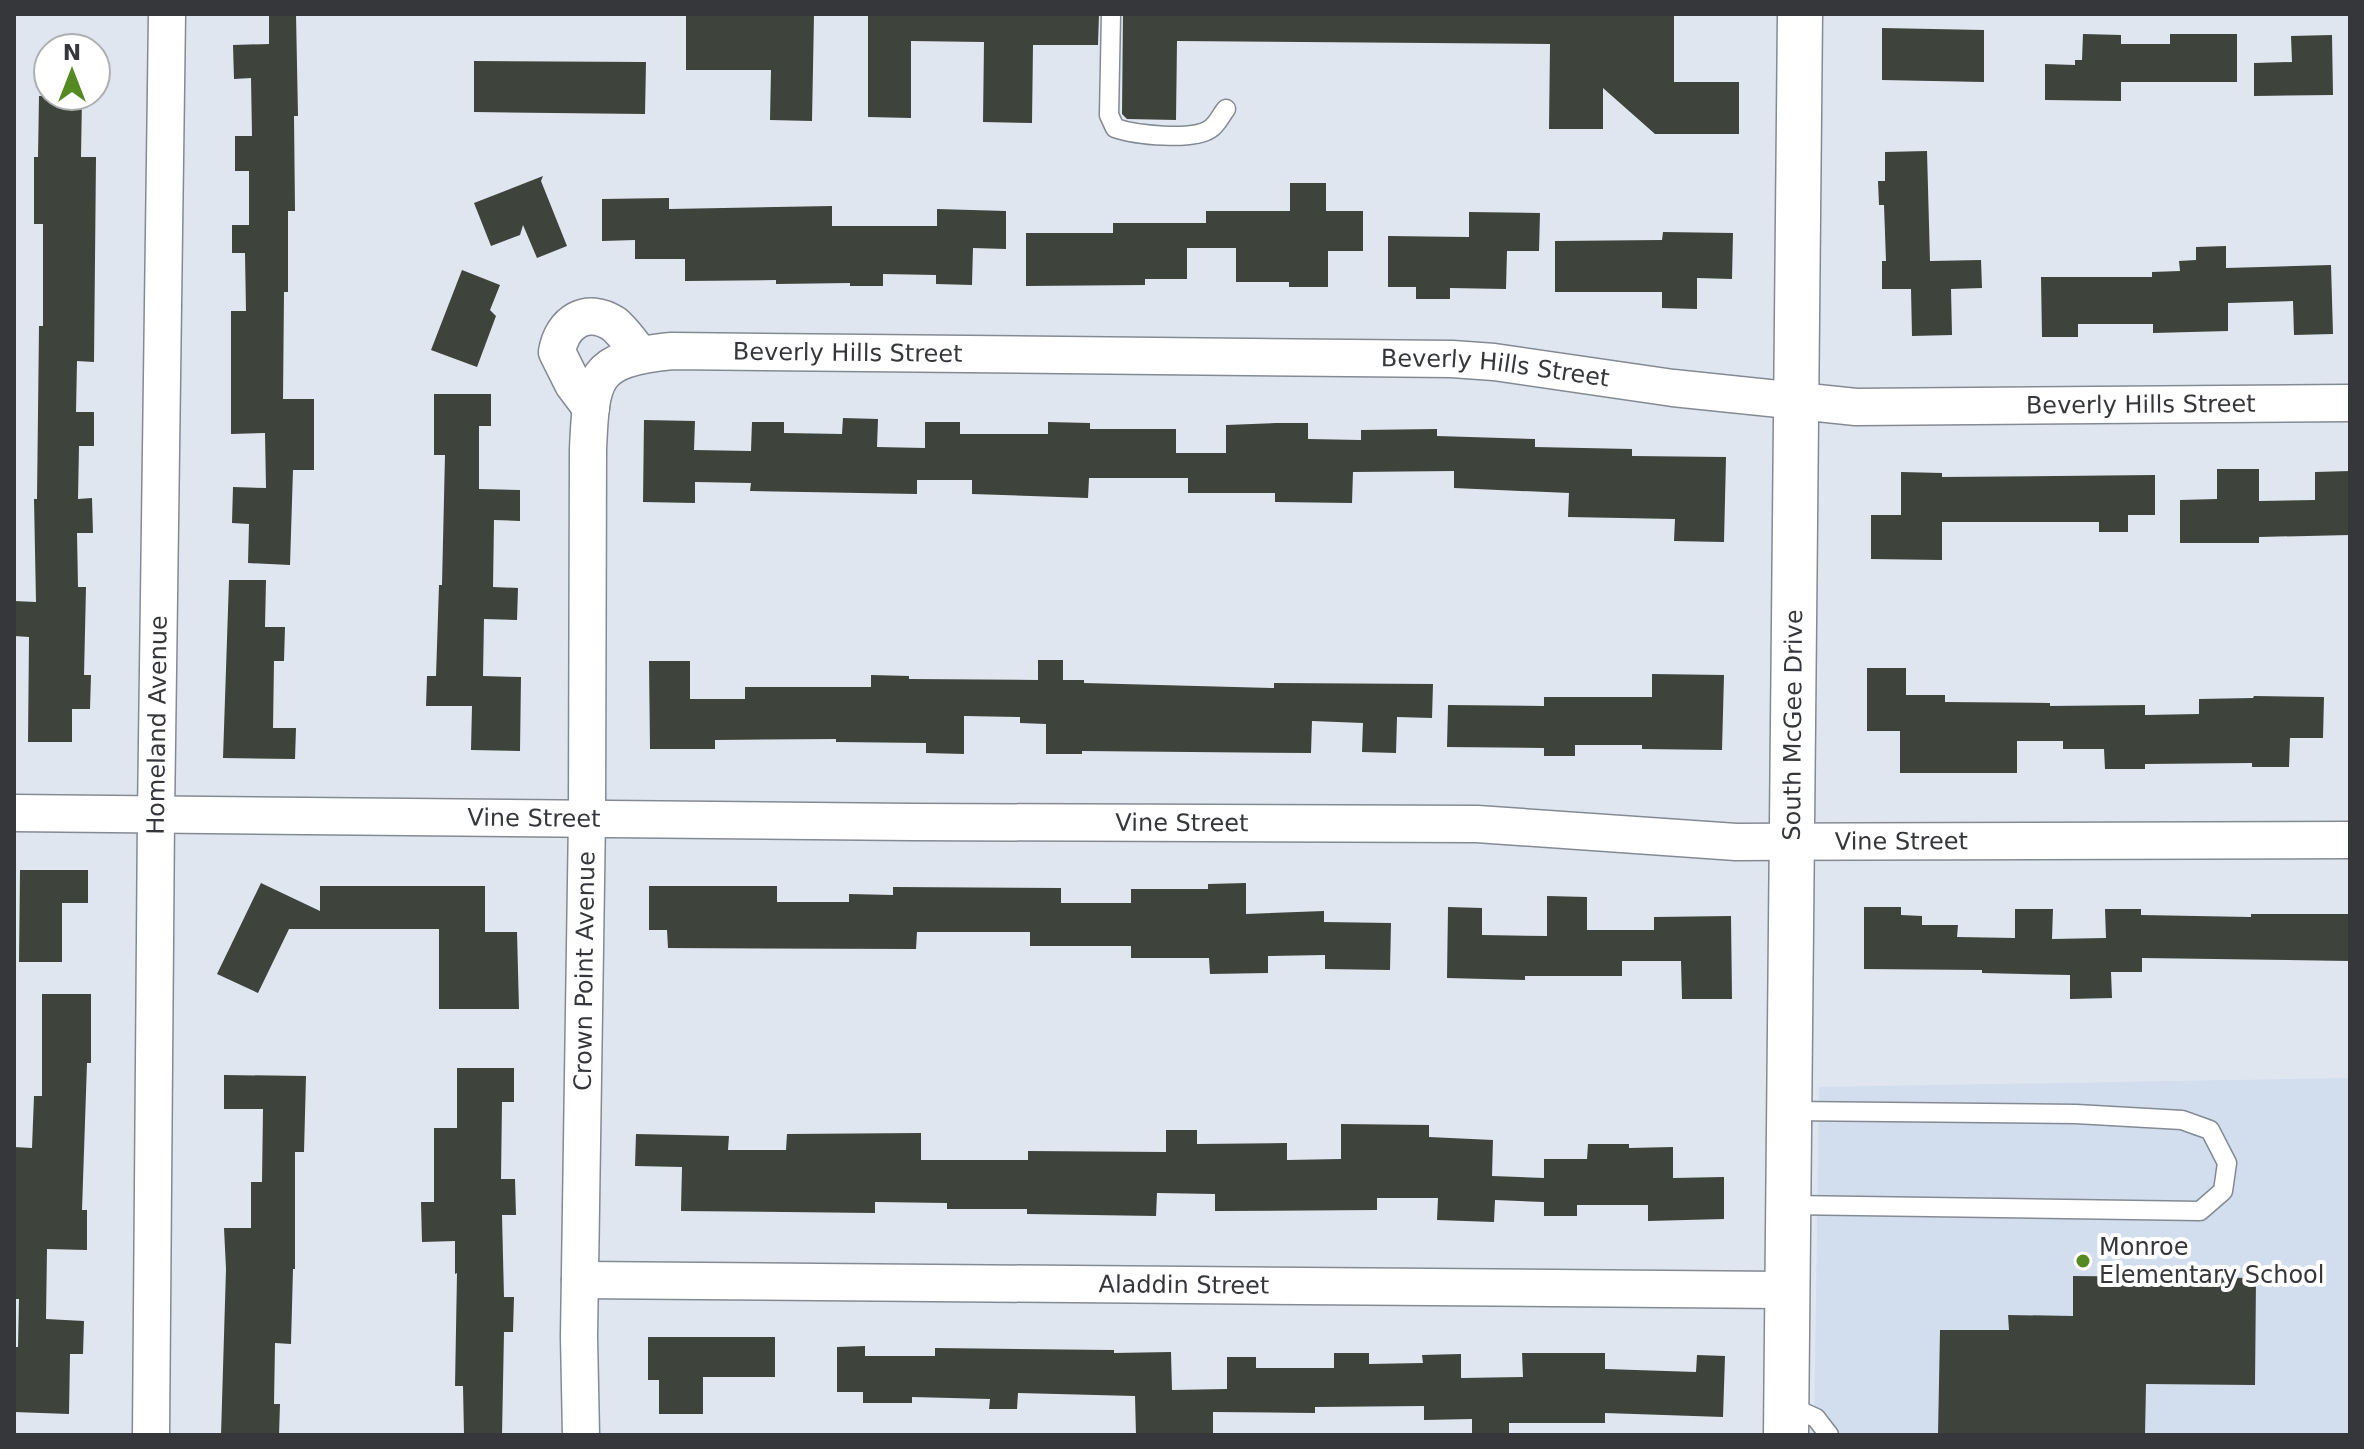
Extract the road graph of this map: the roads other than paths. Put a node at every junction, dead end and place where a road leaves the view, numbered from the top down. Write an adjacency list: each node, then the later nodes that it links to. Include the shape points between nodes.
1 (167, 14): 10 (street, Homeland Avenue)
2 (1111, 14): 4 (lane, via 1109,115 1115,128 1132,134 1199,135 1213,128)
3 (1800, 14): 6 (street, South McGee Drive)
4 (1226, 109)
5 (624, 361): 6 (street, Beverly Hills Street, via 672,351 1452,359); 8 (street, Crown Point Avenue, via 598,377); 8 (street, via 615,325 584,316 564,329 557,352)
6 (1796, 402): 7 (street, Beverly Hills Street, via 1856,407); 13 (street, South McGee Drive)
7 (2350, 403)
8 (591, 408): 11 (street, Crown Point Avenue)
9 (14, 813): 10 (street, Vine Street)
10 (156, 815): 11 (street, Vine Street); 19 (street, Homeland Avenue)
11 (587, 817): 13 (street, Vine Street, via 1477,824 1736,842); 16 (street, Crown Point Avenue)
12 (2350, 840): 13 (street, Vine Street)
13 (1793, 841): 14 (street, South McGee Drive)
14 (1790, 1111): 15 (street, South McGee Drive); 15 (lane, via 2182,1120 2210,1130 2227,1163 2223,1191 2200,1211)
15 (1788, 1205): 17 (street, South McGee Drive)
16 (580, 1280): 17 (street, Aladdin Street); 20 (street, Crown Point Avenue)
17 (1788, 1290): 18 (street, South McGee Drive)
18 (1786, 1420): 21 (lane, via 1816,1418)
19 (151, 1435)
20 (581, 1435)
21 (1829, 1435)

